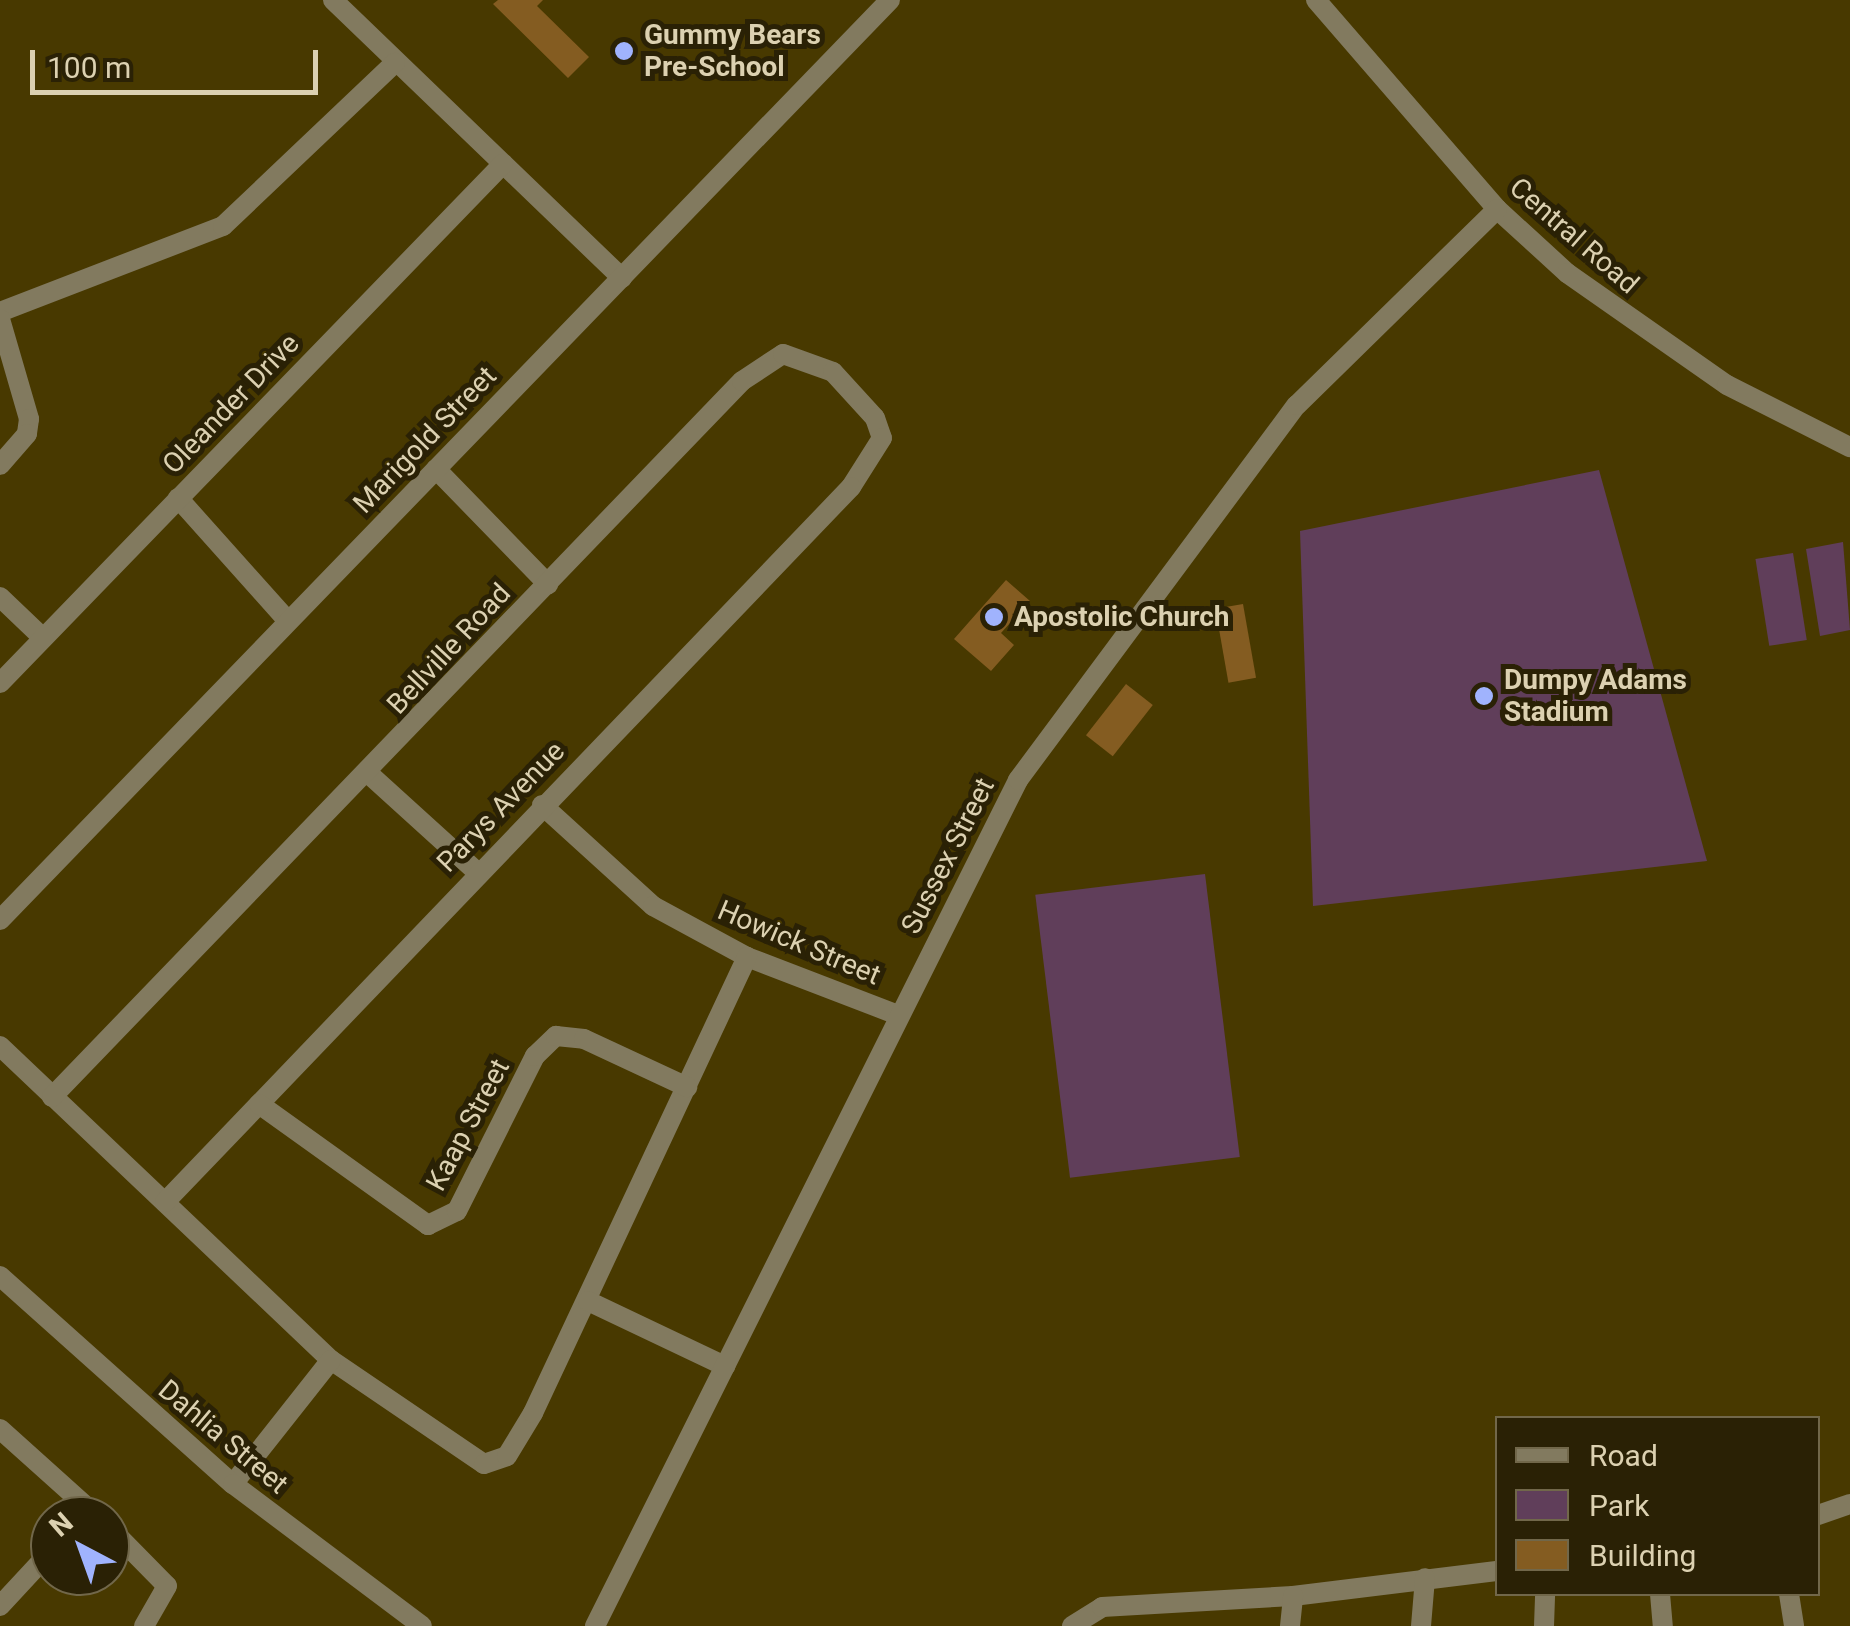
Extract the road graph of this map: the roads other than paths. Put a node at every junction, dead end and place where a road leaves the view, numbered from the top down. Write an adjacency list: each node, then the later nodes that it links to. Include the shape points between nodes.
1 (333, 0): 4 (street)
2 (890, 0): 7 (street, Marigold Street)
3 (1316, 0): 6 (street, Central Road)
4 (396, 63): 5 (street); 8 (street, via 223,226)
5 (503, 164): 7 (street); 13 (street, Oleander Drive)
6 (1496, 208): 9 (street, Central Road, via 1671,349); 24 (street, Sussex Street, via 1326,371 1173,569 1018,780)
7 (622, 278): 12 (street, Marigold Street)
8 (0, 315): 11 (street, via 30,419 27,434)
9 (1850, 447)
10 (878, 451): 14 (street, Bellville Road, via 880,428 864,404 816,360 782,354 742,381); 20 (street, Parys Avenue)
11 (0, 464)
12 (436, 469): 14 (street); 16 (street, Marigold Street)
13 (178, 498): 16 (street); 17 (street, Oleander Drive)
14 (548, 584): 19 (street, Bellville Road)
15 (0, 598): 17 (street)
16 (287, 620): 22 (street, Marigold Street)
17 (43, 638): 18 (street, Oleander Drive)
18 (0, 684)
19 (369, 774): 21 (street); 27 (street, Bellville Road)
20 (542, 805): 21 (street, Parys Avenue); 23 (street, Howick Street, via 653,906)
21 (476, 872): 28 (street, Parys Avenue)
22 (0, 920)
23 (747, 957): 24 (street, Howick Street); 26 (street)
24 (898, 1015): 33 (street, Sussex Street)
25 (0, 1046): 27 (street)
26 (687, 1087): 28 (street, Kaap Street, via 584,1038 556,1036 536,1056 457,1210 428,1225); 31 (street)
27 (52, 1097): 29 (street)
28 (259, 1104): 29 (street, Parys Avenue)
29 (165, 1202): 32 (street)
30 (0, 1276): 35 (street, Dahlia Street)
31 (588, 1301): 32 (street, via 518,1440 507,1456 484,1464 462,1456); 33 (street)
32 (331, 1360): 35 (street)
33 (726, 1366): 51 (street, Sussex Street)
34 (3, 1438): 36 (street)
35 (232, 1484): 50 (street, Dahlia Street)
36 (69, 1496)
37 (1850, 1504): 38 (street)
38 (1820, 1514)
39 (130, 1548): 49 (street, via 167,1586)
40 (1495, 1571): 42 (street)
41 (30, 1574): 47 (street)
42 (1424, 1578): 43 (street); 54 (street)
43 (1292, 1596): 48 (street); 53 (street)
44 (1545, 1596): 55 (street)
45 (1660, 1596): 56 (street)
46 (1789, 1596): 57 (street)
47 (0, 1606)
48 (1177, 1616): 52 (street, via 1102,1606)
49 (144, 1626)
50 (422, 1626)
51 (595, 1626)
52 (1072, 1626)
53 (1290, 1626)
54 (1421, 1626)
55 (1544, 1626)
56 (1663, 1626)
57 (1794, 1626)

